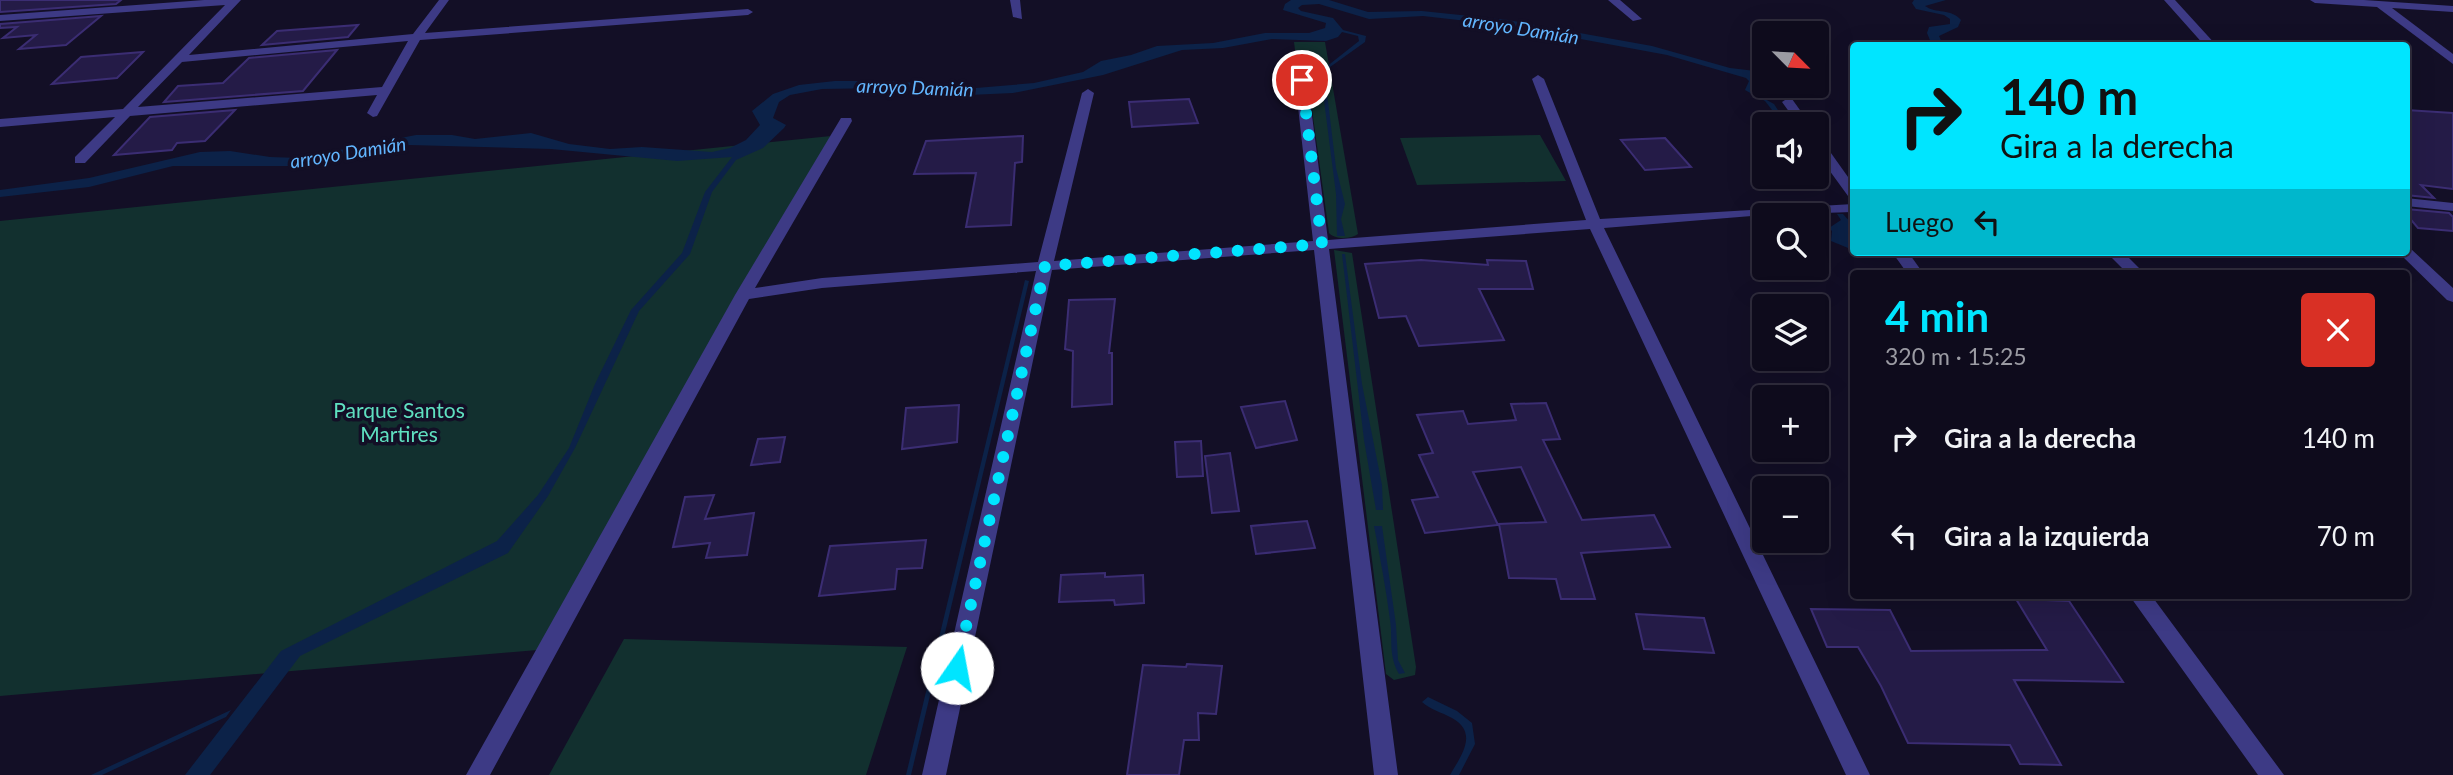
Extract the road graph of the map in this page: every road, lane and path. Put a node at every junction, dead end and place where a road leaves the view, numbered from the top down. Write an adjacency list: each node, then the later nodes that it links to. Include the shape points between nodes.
1 (444, 0): 13 (street)
2 (1015, 0): 11 (street)
3 (1613, 0): 12 (street)
4 (2169, 0): 14 (street)
5 (2315, 0): 7 (street)
6 (235, 1): 10 (street); 16 (street)
7 (2380, 5): 8 (street); 17 (street)
8 (2453, 9)
9 (748, 12): 13 (street)
10 (0, 18)
11 (1018, 18)
12 (1637, 19)
13 (416, 37): 16 (street); 19 (street)
14 (2208, 42)
15 (1298, 53): 34 (street)
16 (180, 59): 22 (street)
17 (2453, 60)
18 (1538, 79): 33 (street)
19 (388, 90): 22 (street); 24 (street)
20 (1088, 93): 37 (street)
21 (1788, 103): 23 (street)
22 (126, 112): 26 (street); 27 (street)
23 (1795, 112)
24 (373, 113)
25 (846, 121): 39 (street)
26 (0, 122)
27 (80, 160)
28 (1829, 160): 29 (street)
29 (1850, 189)
30 (2410, 202): 31 (street)
31 (2453, 207)
32 (1850, 208): 33 (street)
33 (1595, 225): 34 (street); 45 (street)
34 (1322, 244): 37 (street); 44 (street)
35 (2118, 256): 38 (street)
36 (2410, 256): 40 (street)
37 (1045, 266): 39 (street, via 822,283); 43 (street)
38 (2133, 270)
39 (743, 295): 42 (street)
40 (2453, 296)
41 (2143, 599): 46 (street)
42 (478, 775)
43 (934, 775)
44 (1386, 775)
45 (1858, 775)
46 (2272, 775)

